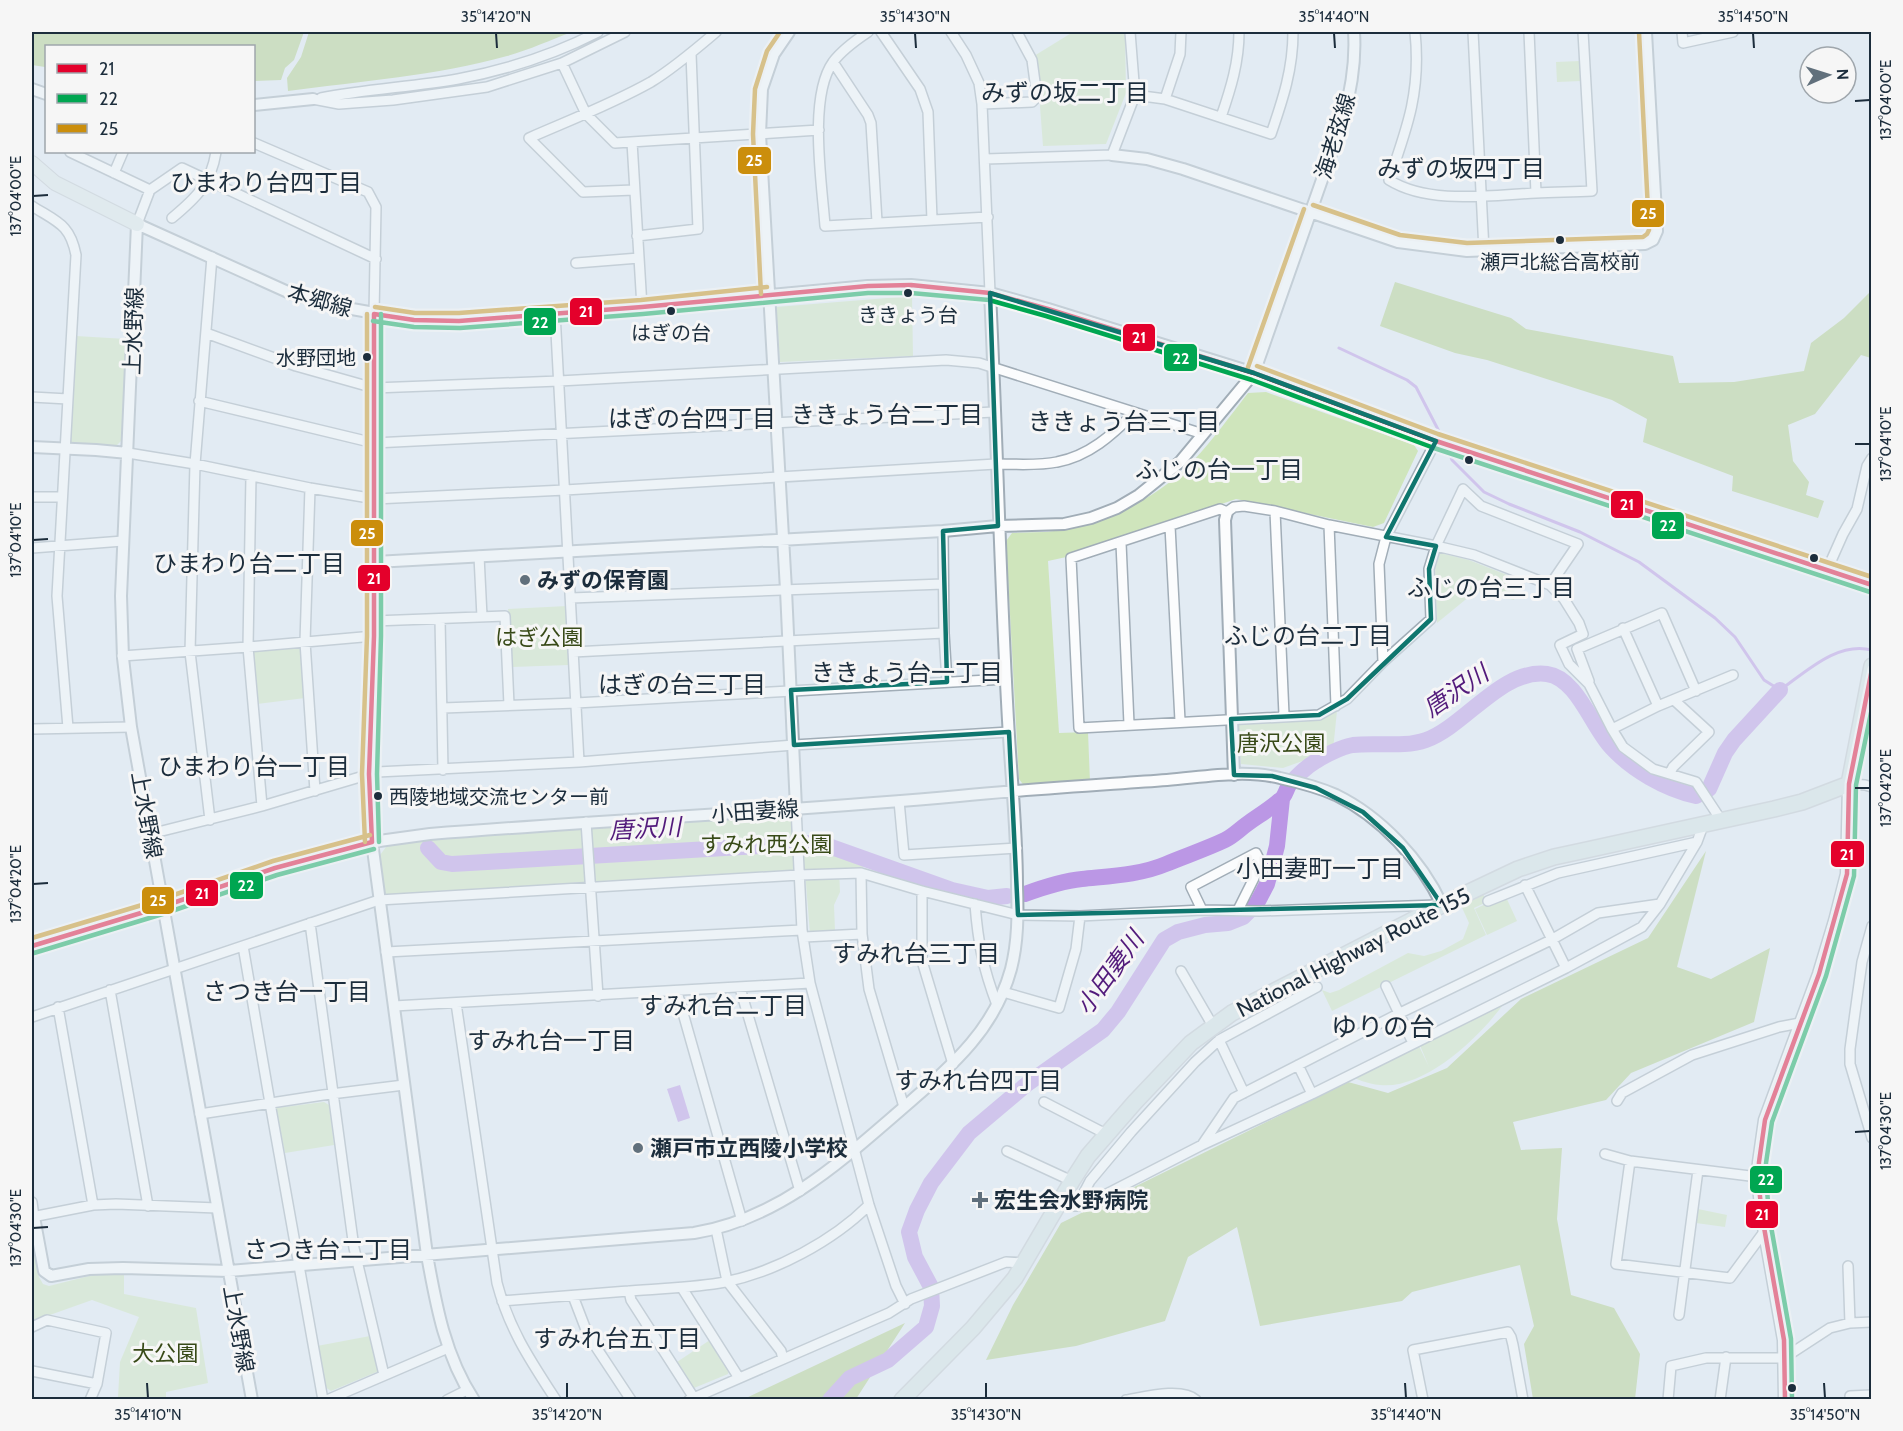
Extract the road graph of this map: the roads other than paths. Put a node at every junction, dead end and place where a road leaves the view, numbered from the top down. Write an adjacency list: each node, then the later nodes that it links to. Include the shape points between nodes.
1 (598, 32): 25 (street, via 535,58 457,79)
2 (625, 32): 23 (street)
3 (716, 32): 21 (street)
4 (789, 32): 32 (street, via 774,54 762,89)
5 (868, 32): 22 (street)
6 (881, 32): 52 (street, via 920,89 928,112)
7 (951, 32): 28 (street, via 980,83)
8 (1017, 32): 28 (street, via 1032,60 1037,97 1032,102)
9 (1130, 32): 24 (street)
10 (1181, 32): 26 (street, via 1180,54)
11 (1239, 32): 30 (street, via 1234,77)
12 (1293, 32): 30 (street, via 1287,88 1271,134)
13 (1354, 32): 49 (street, 海老弦線, via 1349,97)
14 (1415, 32): 47 (street, via 1415,91 1389,180 1419,191)
15 (1473, 32): 47 (street)
16 (1529, 32): 46 (street)
17 (1583, 32): 46 (street, via 1592,191)
18 (1646, 32): 56 (street, via 1657,231 1653,240 1644,244)
19 (1682, 32): 20 (street, via 1683,43)
20 (1733, 32)
21 (691, 54): 29 (street, via 652,81); 33 (street)
22 (833, 62): 31 (street, via 818,105); 53 (street, via 871,123)
23 (562, 63): 25 (street, via 487,87 443,94 339,104); 29 (street)
24 (1135, 95): 26 (street); 39 (street)
25 (313, 99): 27 (street)
26 (1165, 99): 30 (street)
27 (255, 105)
28 (982, 105): 40 (street)
29 (586, 114): 34 (street, via 615,143); 45 (street, via 529,138 583,192)
30 (1221, 117)
31 (819, 130): 32 (street); 53 (street, via 825,226)
32 (760, 134): 33 (street); 62 (street)
33 (695, 138): 34 (street); 55 (street, via 698,229)
34 (632, 142): 45 (street)
35 (255, 143): 59 (street, via 368,192 376,207)
36 (72, 153): 42 (street)
37 (123, 153): 42 (street)
38 (216, 153): 43 (street)
39 (1112, 155): 40 (street); 49 (street, via 1156,162)
40 (985, 159): 50 (street)
41 (32, 163): 54 (main road, via 55,183)
42 (114, 172): 44 (street)
43 (208, 180): 44 (street, via 182,168); 51 (street); 59 (street)
44 (150, 190): 54 (street)
45 (634, 190): 55 (street)
46 (1536, 193): 47 (street)
47 (1481, 197): 56 (street)
48 (32, 206): 73 (street, via 61,224 72,237 76,255)
49 (1311, 212): 56 (street, via 1398,242); 69 (street, 海老弦線)
50 (988, 217): 52 (street); 61 (street)
51 (172, 218)
52 (932, 220): 53 (street)
53 (877, 222)
54 (137, 224): 57 (street, 本郷線); 84 (street, 上水野線)
55 (637, 236): 58 (street)
56 (1484, 251)
57 (213, 257): 65 (street, 本郷線, via 290,293); 66 (street)
58 (639, 258): 60 (street); 63 (street)
59 (376, 259): 65 (street)
60 (576, 263)
61 (990, 293): 62 (street, 本郷線, via 911,285); 68 (street); 69 (street, 本郷線)
62 (768, 294): 63 (street, 本郷線); 67 (street)
63 (642, 307): 64 (street, 本郷線)
64 (555, 313): 65 (street, 本郷線, via 459,321); 70 (street)
65 (374, 314): 71 (street)
66 (206, 333): 71 (street, via 296,366); 74 (street)
67 (773, 368): 68 (street, via 946,360); 70 (street); 77 (street)
68 (994, 368): 75 (street); 76 (street)
69 (1254, 373): 79 (street); 81 (street, 本郷線)
70 (559, 381): 71 (street); 78 (street)
71 (374, 388): 80 (street)
72 (32, 397): 73 (street)
73 (68, 399): 83 (street)
74 (200, 401): 80 (street); 86 (street)
75 (994, 412): 77 (street); 87 (street)
76 (1134, 413): 79 (street); 87 (street, via 1110,437 1064,460)
77 (776, 422): 78 (street); 89 (street)
78 (562, 434): 80 (street); 91 (street)
79 (1203, 434): 98 (street, via 1180,462 1117,508 1064,524)
80 (375, 443): 94 (street)
81 (1443, 443): 101 (street); 111 (street, 本郷線)
82 (32, 447): 83 (street)
83 (66, 448): 84 (street); 93 (street)
84 (128, 453): 86 (street); 103 (street, 上水野線)
85 (1872, 458): 111 (street, via 1857,509)
86 (195, 464): 88 (street); 126 (street)
87 (996, 464): 89 (street); 98 (street)
88 (251, 476): 90 (street); 125 (street)
89 (780, 478): 91 (street); 102 (street)
90 (310, 488): 94 (street); 124 (street)
91 (565, 490): 94 (street); 108 (street)
92 (32, 497): 93 (street)
93 (62, 497): 105 (street)
94 (375, 499): 110 (street)
95 (1275, 511): 96 (street, via 1244,506); 97 (street); 143 (street)
96 (1227, 512): 99 (street, via 1220,509); 144 (street, via 1224,520)
97 (1329, 525): 101 (street); 140 (street)
98 (998, 526): 100 (street); 132 (street)
99 (1170, 526): 104 (street); 145 (street)
100 (943, 531): 102 (street); 112 (street)
101 (1386, 537): 106 (street); 129 (street, via 1379,564)
102 (783, 539): 108 (street); 115 (street)
103 (123, 541): 105 (street); 128 (street, 上水野線)
104 (1121, 543): 146 (street); 146 (street, via 1071,558 1071,570 1079,728)
105 (59, 546): 107 (street); 148 (street, via 57,596)
106 (1436, 546): 113 (street, via 1474,555); 113 (street, via 1463,489 1481,506 1578,544); 129 (street, via 1429,569 1431,619)
107 (32, 548)
108 (569, 550): 109 (street); 116 (street)
109 (479, 556): 110 (street); 117 (street)
110 (375, 562): 119 (street)
111 (1827, 570): 114 (street, 本郷線)
112 (943, 584): 115 (street); 121 (street)
113 (1550, 585): 134 (street, via 1579,622 1583,634 1560,645 1569,664)
114 (1872, 585)
115 (786, 590): 116 (street); 123 (street)
116 (571, 598): 127 (street)
117 (482, 617): 118 (street); 139 (street, via 505,616)
118 (440, 619): 119 (street); 142 (street)
119 (374, 621): 122 (street)
120 (1623, 628): 134 (street, via 1577,649); 136 (street, via 1662,613); 141 (street)
121 (944, 633): 123 (street); 133 (street)
122 (374, 636): 124 (street); 156 (street)
123 (788, 640): 127 (street); 135 (street)
124 (305, 642): 125 (street); 160 (street)
125 (248, 647): 126 (street); 163 (street)
126 (190, 652): 128 (street); 165 (street)
127 (573, 652): 138 (street)
128 (122, 656): 147 (street, 上水野線)
129 (1383, 662): 140 (street)
130 (1872, 666): 158 (highway)
131 (1733, 675): 136 (street)
132 (1006, 679): 133 (street); 151 (street)
133 (947, 682): 135 (street)
134 (1589, 684): 150 (street)
135 (791, 690): 138 (street); 152 (street)
136 (1696, 691): 137 (street)
137 (1674, 700): 141 (street); 155 (street, via 1708,732)
138 (576, 703): 139 (street); 153 (street)
139 (509, 705): 142 (street)
140 (1336, 706): 143 (street, via 1319,714)
141 (1658, 706): 150 (street)
142 (442, 708): 154 (street)
143 (1284, 715): 144 (street)
144 (1231, 718): 145 (street); 157 (street)
145 (1180, 721): 146 (street)
146 (1130, 724)
147 (131, 727): 148 (street); 169 (street, 上水野線)
148 (68, 728): 149 (street)
149 (32, 729)
150 (1612, 729): 155 (street, via 1623,747 1653,769)
151 (1009, 732): 152 (street); 161 (street)
152 (794, 745): 153 (street); 164 (street)
153 (579, 762): 154 (street)
154 (443, 770): 156 (street)
155 (1670, 773): 166 (street, via 1696,782)
156 (369, 774): 160 (street); 170 (street)
157 (1234, 775): 161 (street, 小田妻線); 182 (street, 小田妻線, via 1283,778 1336,795 1357,808 1392,835)
158 (1849, 784): 159 (street); 166 (highway, National Highway Route 155, via 1774,809); 215 (main road, via 1847,874 1829,944)
159 (1872, 787)
160 (315, 791): 163 (street)
161 (1012, 791): 162 (street, 小田妻線); 172 (street)
162 (898, 801): 164 (street, 小田妻線); 172 (street, via 904,855)
163 (262, 806): 165 (street)
164 (796, 808): 167 (street, 小田妻線); 174 (street)
165 (210, 820): 169 (street)
166 (1721, 820): 168 (highway, National Highway Route 155)
167 (586, 822): 170 (street, 小田妻線); 176 (street)
168 (1704, 824): 171 (street); 182 (highway, National Highway Route 155, via 1554,857)
169 (150, 834): 183 (street, 上水野線)
170 (372, 842): 178 (street); 183 (street, 小田妻線, via 275,868)
171 (1696, 842): 175 (street, via 1558,873); 181 (street)
172 (1017, 848): 186 (street)
173 (861, 873): 174 (street); 177 (street); 191 (street)
174 (800, 875): 176 (street); 190 (street)
175 (1525, 885): 179 (street); 192 (street)
176 (590, 887): 178 (street); 193 (street)
177 (922, 891): 180 (street); 218 (street, via 922,961)
178 (379, 900): 188 (street); 196 (street)
179 (1488, 901)
180 (975, 904): 186 (street); 210 (street, via 977,940)
181 (1660, 904): 192 (street, via 1598,913); 199 (street, via 1642,927)
182 (1442, 905): 185 (street); 216 (highway, National Highway Route 155, via 1248,1005)
183 (164, 906): 194 (street, 小田妻線); 198 (street, 上水野線)
184 (1202, 910): 185 (street); 185 (street, via 1191,887 1256,853 1260,861); 187 (street)
185 (1240, 910)
186 (1018, 915): 187 (street); 207 (street, via 1014,953)
187 (1080, 916): 207 (street, via 1076,949 1059,1008)
188 (310, 923): 195 (street); 222 (street)
189 (1872, 926): 197 (street)
190 (803, 933): 191 (street); 193 (street); 201 (street)
191 (862, 934): 227 (street, via 869,989)
192 (1551, 940): 199 (street); 213 (street)
193 (593, 941): 196 (street); 208 (street)
194 (32, 946)
195 (243, 946): 198 (street); 226 (street)
196 (386, 952): 211 (street)
197 (1867, 964): 229 (street, via 1850,1064)
198 (174, 968): 205 (street); 228 (street, 上水野線)
199 (1566, 968): 217 (street)
200 (1181, 971): 216 (street)
201 (810, 983): 204 (street); 233 (street)
202 (1386, 986): 213 (street)
203 (1317, 987): 216 (street)
204 (740, 988): 206 (street); 240 (street)
205 (110, 990): 212 (street); 245 (street)
206 (677, 992): 208 (street); 249 (street)
207 (1003, 992): 210 (street)
208 (598, 996): 209 (street)
209 (456, 1003): 211 (street); 252 (street)
210 (997, 1005): 218 (street, via 985,1027)
211 (394, 1006): 220 (street)
212 (58, 1007): 214 (street); 243 (street)
213 (1398, 1014): 217 (street); 219 (street)
214 (32, 1017)
215 (1800, 1023): 224 (street, via 1692,1055 1622,1093); 238 (main road, via 1765,1120)
216 (1216, 1033): 221 (street); 230 (highway, National Highway Route 155, via 1191,1043); 246 (street, via 1090,1180)
217 (1413, 1043): 223 (street)
218 (953, 1064): 227 (street)
219 (1298, 1065): 221 (street); 223 (street)
220 (404, 1085): 222 (street); 253 (street)
221 (1244, 1093): 232 (street, via 1226,1107)
222 (332, 1094): 226 (street); 254 (street)
223 (1312, 1094): 232 (street)
224 (1617, 1101)
225 (1044, 1102): 230 (street)
226 (270, 1103): 228 (street); 256 (street)
227 (904, 1107): 233 (street)
228 (200, 1113): 247 (street, 上水野線)
229 (1869, 1124): 231 (street)
230 (1106, 1134): 239 (highway, National Highway Route 155)
231 (1872, 1138)
232 (1202, 1145): 246 (street)
233 (854, 1151): 240 (street); 244 (street)
234 (1007, 1151): 239 (street)
235 (1605, 1154): 236 (street)
236 (1630, 1161): 237 (street); 259 (street, via 1617,1264)
237 (1698, 1170): 238 (street); 259 (street)
238 (1758, 1177): 251 (main road)
239 (1072, 1181): 241 (highway, National Highway Route 155)
240 (800, 1191): 249 (street)
241 (1062, 1199): 246 (street, via 1067,1205); 255 (highway, National Highway Route 155)
242 (32, 1202): 248 (street)
243 (93, 1205): 245 (street); 248 (street)
244 (869, 1205): 260 (street, via 817,1245 780,1265); 265 (street, via 896,1286)
245 (148, 1206): 247 (street)
246 (1077, 1206)
247 (217, 1208): 258 (street, 上水野線)
248 (33, 1217): 258 (street, via 44,1271 51,1276 123,1268)
249 (742, 1221): 250 (street)
250 (716, 1229): 252 (street); 260 (street)
251 (1764, 1232): 259 (street, via 1730,1278); 272 (main road)
252 (491, 1250): 253 (street); 264 (street)
253 (427, 1255): 254 (street); 270 (street)
254 (356, 1260): 256 (street); 275 (street)
255 (1025, 1263): 265 (street, via 1006,1262); 288 (highway, National Highway Route 155, via 973,1328)
256 (299, 1265): 258 (street); 284 (street)
257 (1848, 1266): 268 (street)
258 (229, 1271): 283 (street, 上水野線)
259 (1684, 1273): 266 (street)
260 (727, 1281): 261 (street); 273 (street)
261 (682, 1288): 262 (street); 276 (street)
262 (629, 1291): 263 (street); 281 (street)
263 (573, 1296): 264 (street); 287 (street, via 588,1335)
264 (502, 1301): 286 (street, via 520,1345)
265 (908, 1302): 273 (street)
266 (1680, 1315)
267 (1872, 1322): 268 (street)
268 (1850, 1323): 272 (street, via 1830,1328)
269 (32, 1327): 277 (street, via 47,1320 106,1333)
270 (448, 1348): 275 (street); 278 (street)
271 (1726, 1357): 272 (street); 293 (street, via 1671,1366); 294 (street)
272 (1784, 1358): 295 (main road)
273 (783, 1359): 276 (street)
274 (32, 1371): 277 (street)
275 (384, 1375): 284 (street)
276 (739, 1378): 281 (street)
277 (97, 1384): 282 (street)
278 (471, 1395): 285 (street)
279 (1872, 1395): 280 (street)
280 (1850, 1396)
281 (691, 1399)
282 (90, 1400)
283 (252, 1400)
284 (325, 1400)
285 (447, 1400)
286 (556, 1400)
287 (631, 1400)
288 (902, 1400)
289 (1126, 1400): 290 (street, via 1186,1393)
290 (1196, 1400)
291 (1423, 1400): 292 (street, via 1413,1350 1508,1332)
292 (1523, 1400)
293 (1668, 1400)
294 (1720, 1400)
295 (1785, 1400)

